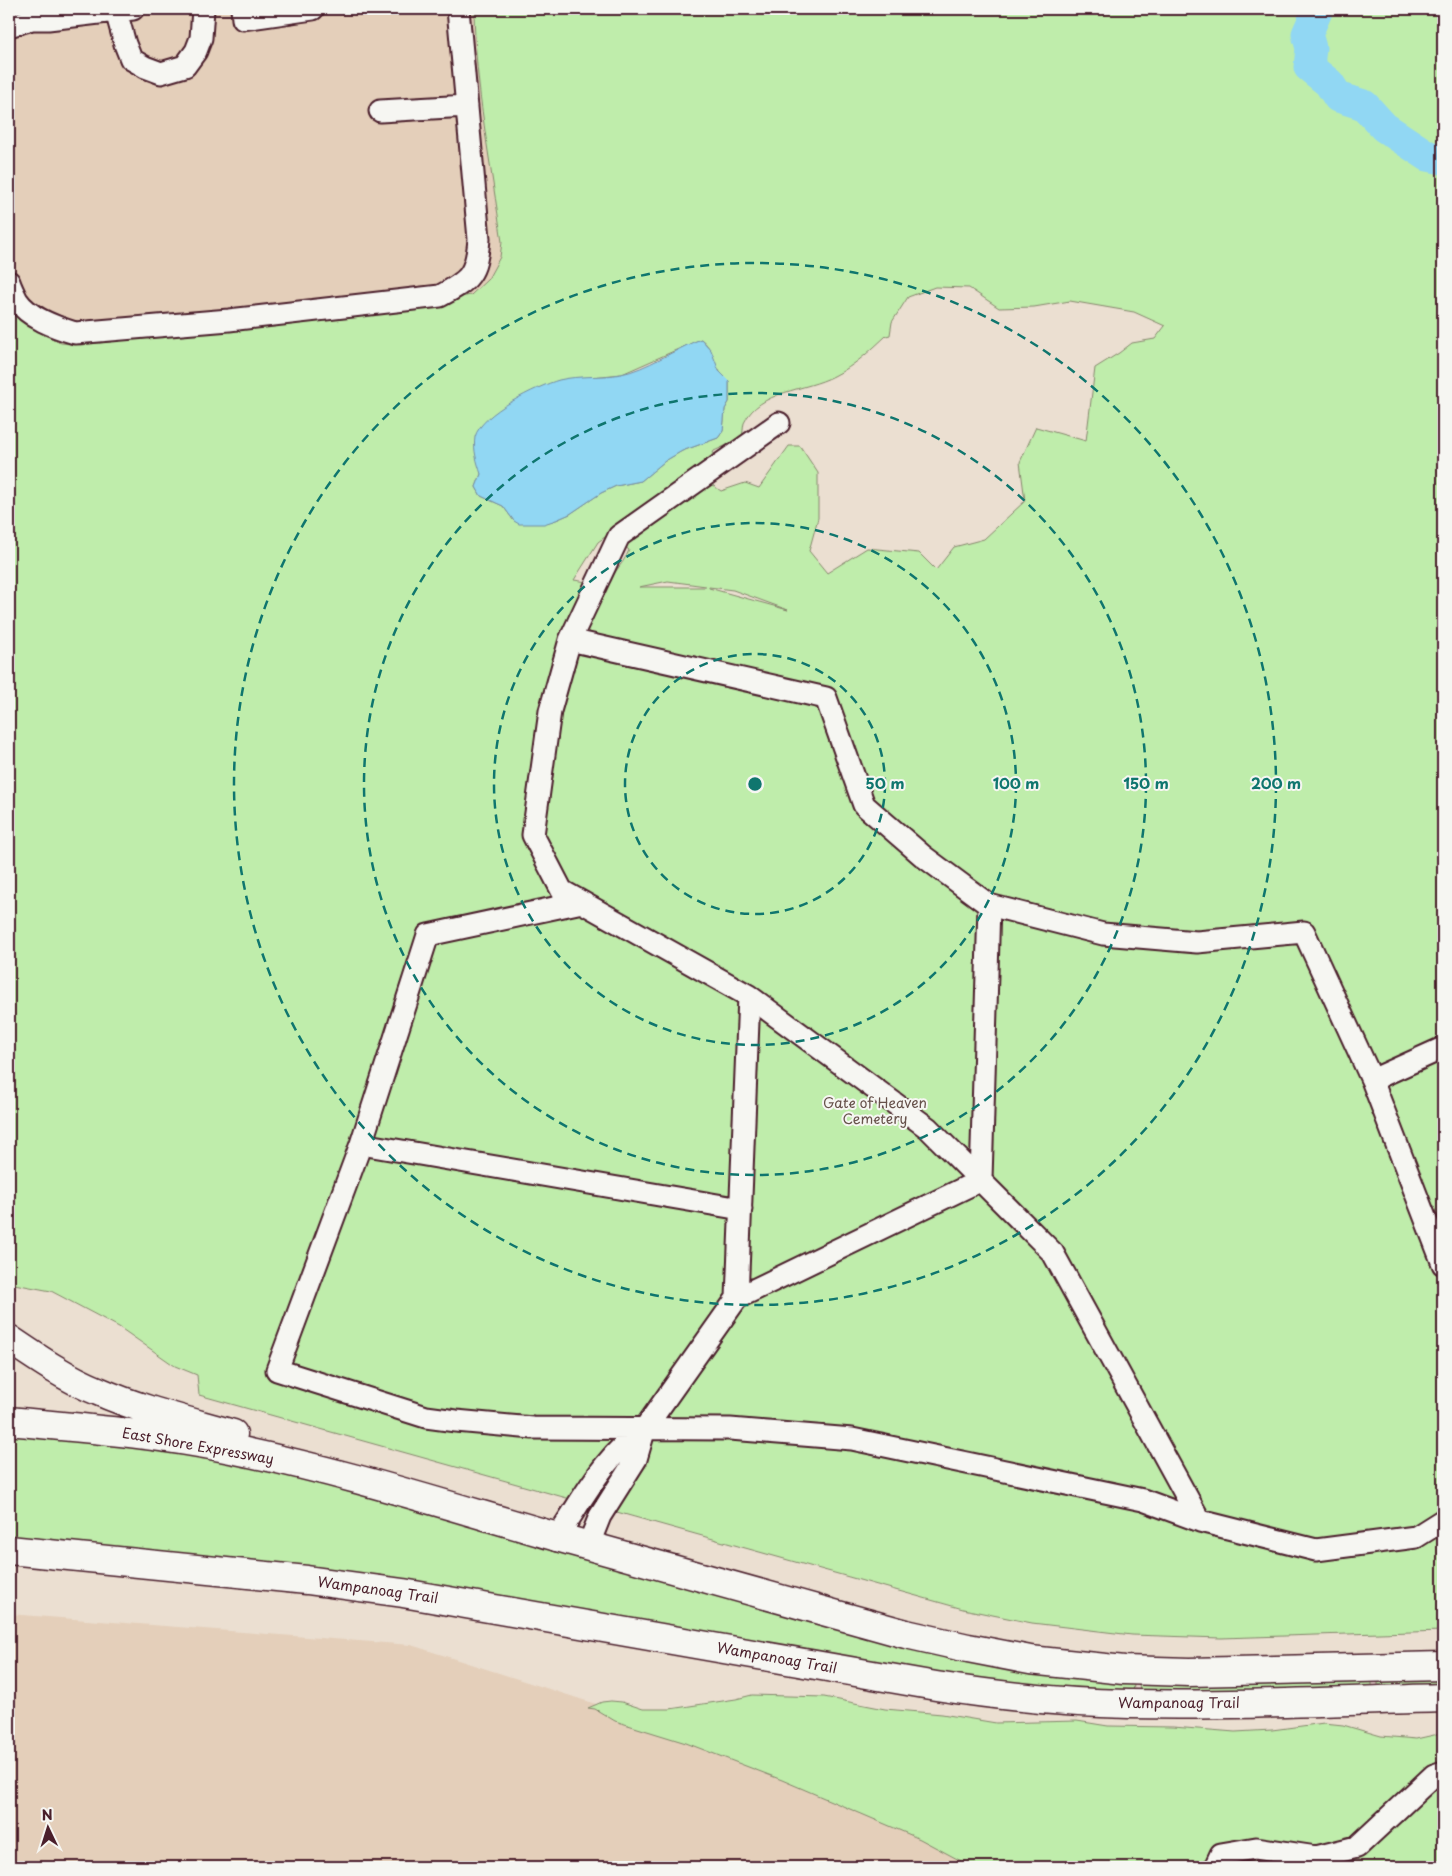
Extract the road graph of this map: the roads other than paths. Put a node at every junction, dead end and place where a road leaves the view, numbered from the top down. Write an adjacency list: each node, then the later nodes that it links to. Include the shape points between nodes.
1 (203, 9): 5 (street, via 201,38 196,51 185,66 161,73 131,59)
2 (242, 9): 3 (street, via 244,19)
3 (313, 9)
4 (458, 9): 8 (street)
5 (113, 10): 6 (street)
6 (47, 14): 7 (street)
7 (9, 26)
8 (467, 106): 9 (street); 10 (street, via 479,240 477,261 468,279 440,296 229,320 75,333 32,314 18,301)
9 (380, 112)
10 (9, 282)
11 (779, 423): 12 (street, via 619,536)
12 (570, 640): 13 (street, via 550,711 533,835 562,891); 14 (street, via 826,698 864,805 923,856)
13 (582, 902): 15 (street); 18 (street, via 428,935)
14 (989, 905): 17 (street, via 1103,934 1197,942 1304,932); 19 (street)
15 (749, 996): 19 (street, via 928,1128); 20 (street)
16 (1443, 1048): 17 (street)
17 (1372, 1080): 21 (street)
18 (361, 1144): 20 (street); 25 (street, via 276,1370 426,1417 526,1428)
19 (981, 1180): 22 (street); 28 (street, via 1053,1254)
20 (741, 1208): 22 (street)
21 (1443, 1264)
22 (738, 1298): 25 (street)
23 (9, 1339): 26 (main road, via 82,1384 110,1396 278,1449)
24 (9, 1421): 26 (main road, East Shore Expressway, via 222,1447)
25 (645, 1428): 28 (street, via 730,1429 852,1439 1143,1500); 29 (street, via 612,1456); 30 (street, via 636,1459 604,1508)
26 (385, 1488): 29 (main road)
27 (1443, 1520): 28 (street, via 1416,1536 1316,1550)
28 (1200, 1521)
29 (557, 1537): 30 (main road)
30 (588, 1546): 34 (main road, via 914,1636 1030,1660 1124,1670 1188,1672)
31 (9, 1550): 32 (main road)
32 (115, 1561): 33 (main road); 35 (main road, Wampanoag Trail, via 411,1594 936,1686 1016,1697 1184,1704)
33 (9, 1563)
34 (1443, 1666)
35 (1443, 1698)
36 (1443, 1772): 37 (street, via 1434,1776 1357,1847 1316,1857 1256,1848 1221,1854)
37 (1215, 1867)

